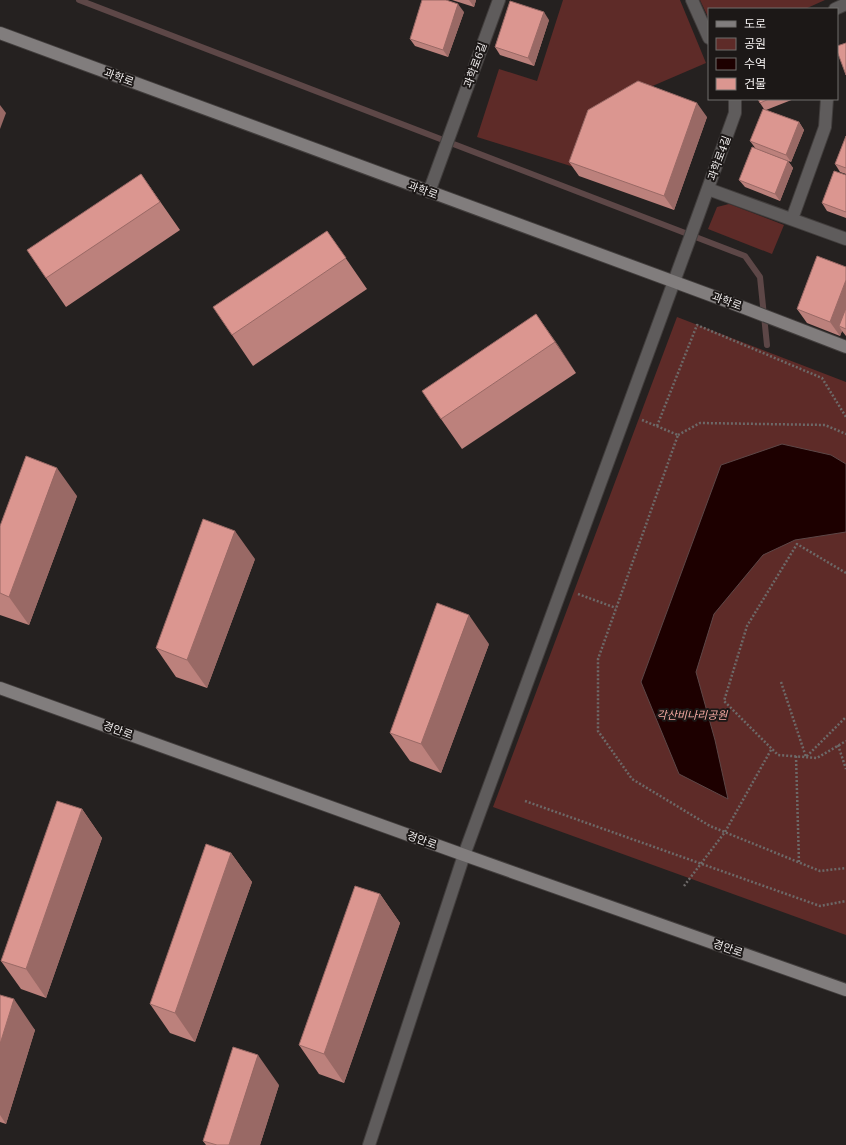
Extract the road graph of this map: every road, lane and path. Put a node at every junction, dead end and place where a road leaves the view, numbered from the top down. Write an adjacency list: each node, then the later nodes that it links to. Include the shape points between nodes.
1 (499, 0): 8 (street, 과학로6길)
2 (692, 0): 4 (street)
3 (0, 33): 8 (street, 과학로)
4 (708, 36)
5 (735, 100): 7 (street, 과학로4길, via 735,113)
6 (827, 100): 9 (street, via 825,127)
7 (708, 189): 9 (street); 11 (street, 과학로4길)
8 (429, 192): 11 (street, 과학로)
9 (792, 219): 10 (street)
10 (846, 239)
11 (675, 282): 12 (street, 과학로); 13 (street)
12 (846, 347)
13 (626, 414): 15 (path); 19 (street)
14 (846, 417): 15 (path, via 822,378 697,326)
15 (657, 426): 17 (path)
16 (846, 434): 17 (path, via 825,425 700,423)
17 (678, 435): 20 (path)
18 (846, 573): 26 (path, via 797,544 748,626 724,702)
19 (563, 588): 20 (path); 32 (street)
20 (616, 608): 31 (path, via 598,659 598,731 632,779 710,826)
21 (781, 682): 28 (path)
22 (0, 688): 32 (street, 경안로)
23 (846, 717): 28 (path)
24 (846, 741): 25 (path)
25 (838, 745): 28 (path, via 817,758); 29 (path)
26 (772, 748): 27 (path, via 778,755); 31 (path)
27 (796, 756): 28 (path); 34 (path)
28 (806, 757)
29 (846, 769)
30 (525, 801): 33 (path)
31 (725, 832): 33 (path); 34 (path)
32 (464, 855): 38 (street, 경안로); 39 (street)
33 (701, 863): 36 (path); 37 (path, via 820,906)
34 (799, 863): 35 (path, via 820,872)
35 (846, 868)
36 (684, 886)
37 (846, 901)
38 (846, 990)
39 (369, 1145)

